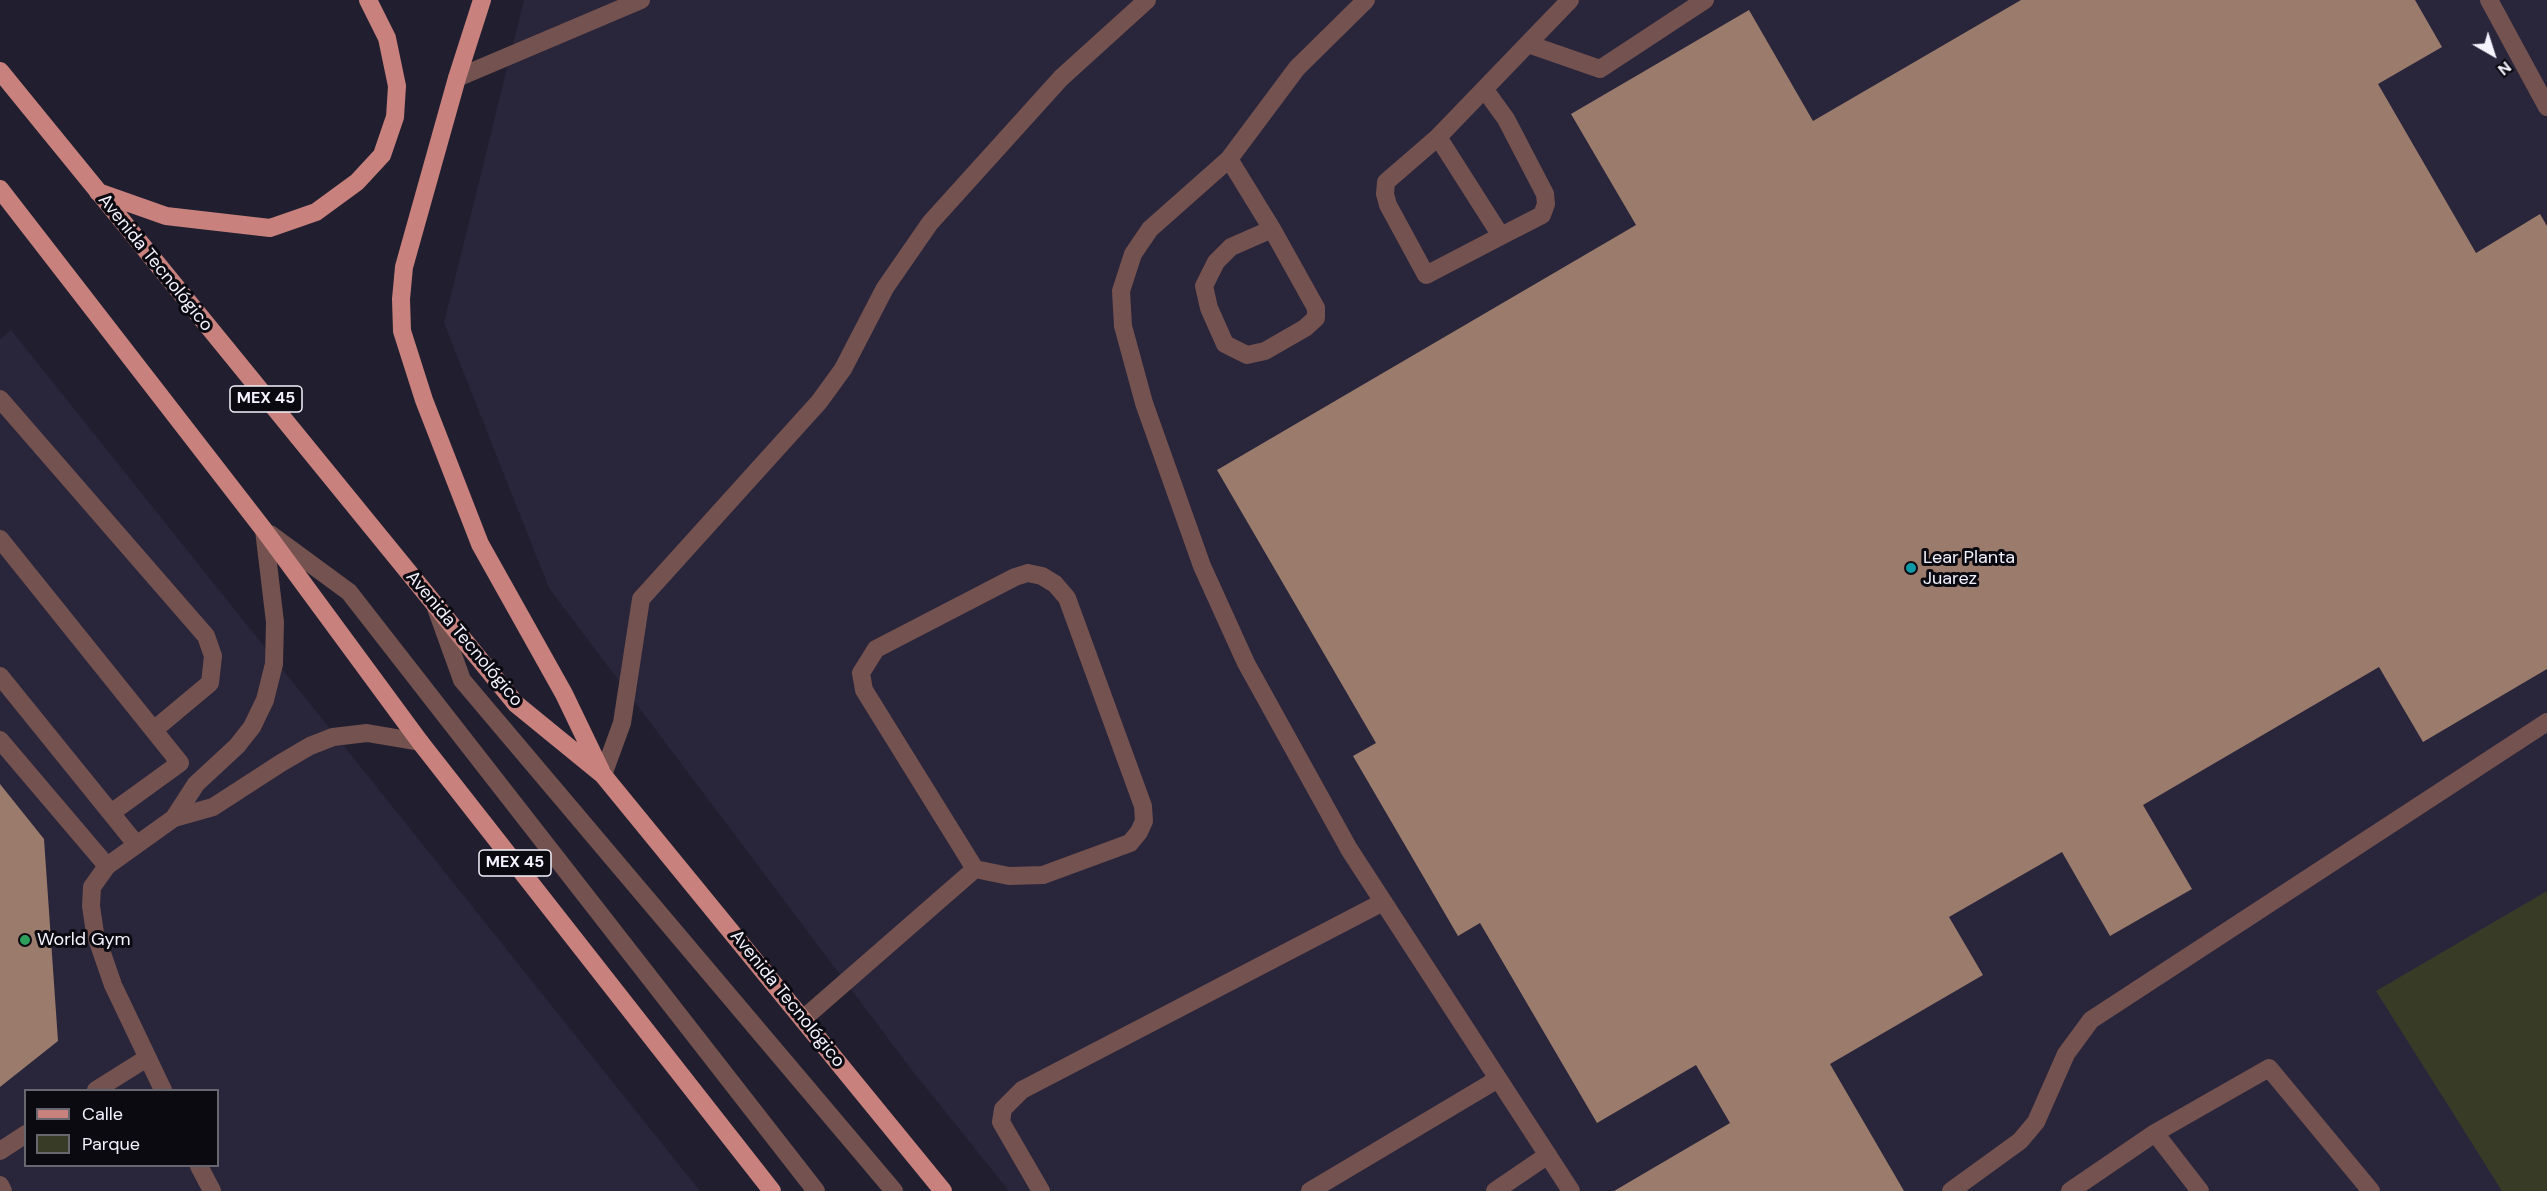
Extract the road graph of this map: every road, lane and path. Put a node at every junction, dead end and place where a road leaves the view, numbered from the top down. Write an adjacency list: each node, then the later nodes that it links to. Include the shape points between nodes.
1 (368, 0): 17 (main road, via 387,38 397,86 395,117 382,155 357,182 316,212 270,228 166,216)
2 (482, 0): 11 (main road)
3 (641, 0): 11 (street)
4 (1147, 0): 30 (street, via 1061,78 930,223 885,288 843,369 819,402 641,599 622,723)
5 (1366, 0): 15 (street, via 1297,68)
6 (1570, 0): 9 (street)
7 (1705, 0): 9 (street, via 1600,69)
8 (2489, 0): 13 (street)
9 (1528, 45): 12 (street)
10 (0, 71): 17 (main road, Avenida Tecnológico / MEX 45)
11 (457, 78): 30 (main road, via 404,267 402,331 424,400 480,544 564,694)
12 (1485, 90): 14 (street); 19 (street, via 1506,119 1545,194 1542,214)
13 (2547, 107)
14 (1438, 137): 19 (street); 19 (street, via 1386,182 1388,205 1426,275)
15 (1229, 159): 18 (street); 38 (street, via 1150,229 1133,254 1121,291 1123,326 1144,403 1202,566 1246,663 1348,849)
16 (0, 189): 21 (main road, MEX 45)
17 (96, 191): 23 (main road, Avenida Tecnológico / MEX 45)
18 (1272, 229): 18 (street, via 1232,247 1216,262 1204,286 1225,344 1247,355 1266,351 1316,318 1316,308)
19 (1501, 236)
20 (0, 399): 26 (street, via 206,636 213,656 210,683)
21 (264, 530): 28 (main road, MEX 45); 31 (street, via 275,622 274,664 265,700 237,746); 53 (street, via 349,592)
22 (0, 539): 26 (street)
23 (436, 606): 30 (main road, Avenida Tecnológico / MEX 45, via 516,704); 54 (street, via 462,680)
24 (0, 676): 33 (street)
25 (2547, 722): 60 (street, via 2091,1020 2066,1054 2036,1122 2020,1141)
26 (155, 729): 29 (street)
27 (0, 740): 36 (street)
28 (420, 742): 32 (street, via 366,733 333,737 310,746); 52 (main road, MEX 45)
29 (180, 763): 31 (street); 33 (street)
30 (603, 775): 39 (main road, Avenida Tecnológico / MEX 45)
31 (196, 784): 32 (street); 34 (street)
32 (213, 807): 34 (street)
33 (111, 813): 35 (street)
34 (174, 818): 35 (street)
35 (136, 844): 36 (street)
36 (106, 866): 40 (street, via 92,887 95,933 113,985)
37 (975, 869): 37 (street, via 1009,876 1043,875 1130,843 1144,821 1143,806 1067,598 1055,584 1028,573 876,649 861,674 864,690); 39 (street)
38 (1383, 902): 41 (street); 56 (street, via 1022,1090 1003,1109 1001,1122)
39 (803, 1019): 55 (main road, Avenida Tecnológico / MEX 45)
40 (147, 1058): 42 (street); 43 (street)
41 (1498, 1079): 47 (street); 57 (street)
42 (98, 1089)
43 (162, 1089)
44 (2155, 1133): 61 (street); 62 (street); 63 (street, via 2269,1068)
45 (24, 1135): 46 (street)
46 (0, 1151)
47 (1548, 1155): 58 (street); 59 (street)
48 (200, 1167): 51 (street)
49 (0, 1185): 50 (street)
50 (3, 1191)
51 (212, 1191)
52 (772, 1191)
53 (816, 1191)
54 (894, 1191)
55 (943, 1191)
56 (1041, 1191)
57 (1310, 1191)
58 (1495, 1191)
59 (1570, 1191)
60 (1952, 1191)
61 (2070, 1191)
62 (2199, 1191)
63 (2371, 1191)

